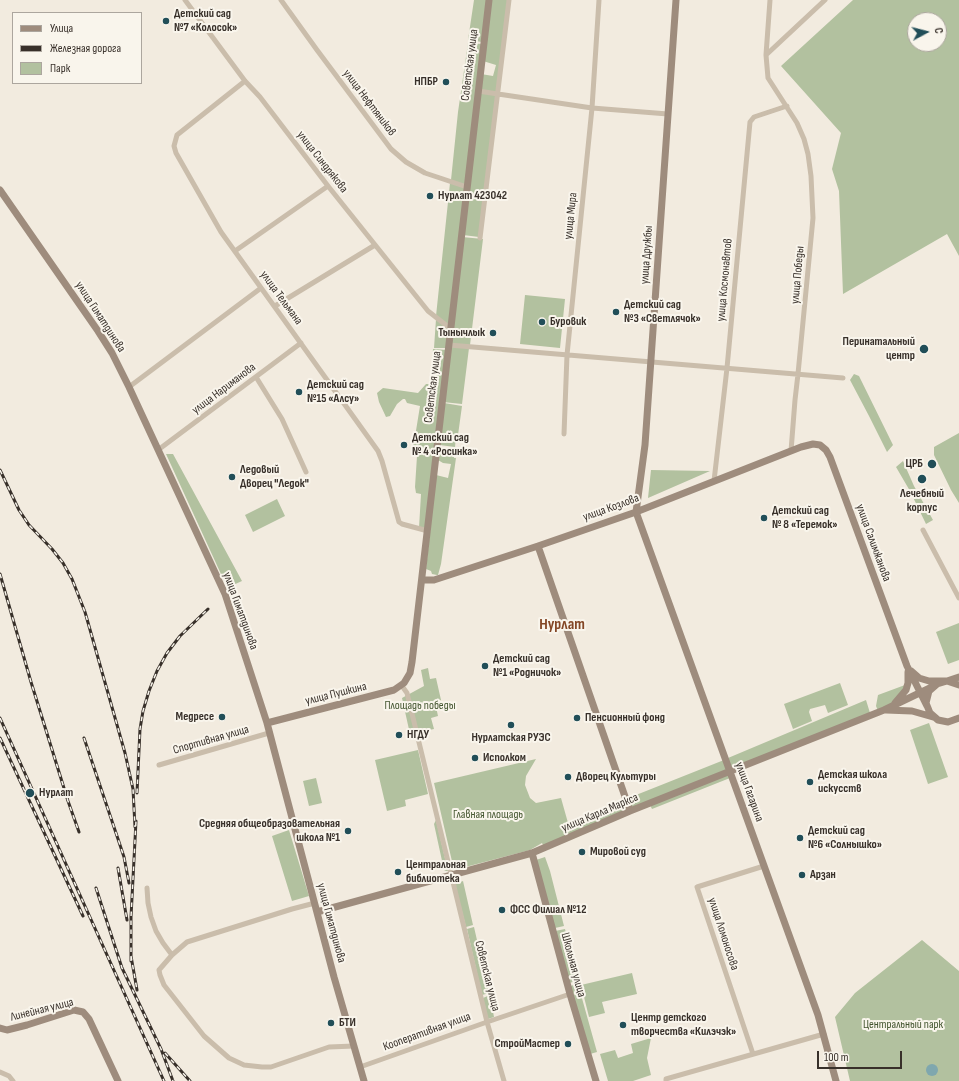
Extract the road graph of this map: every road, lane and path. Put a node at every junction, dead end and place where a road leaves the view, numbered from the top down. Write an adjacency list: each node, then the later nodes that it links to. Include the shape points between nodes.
1 (185, 0): 10 (street, улица Синдрякова)
2 (281, 0): 17 (street, улица Нефтяников, via 392,148 406,162 425,172)
3 (489, 0): 11 (street, Советская улица)
4 (509, 0): 12 (street)
5 (599, 0): 14 (street, улица Мира)
6 (676, 0): 15 (street, улица Дружбы)
7 (770, 0): 9 (street)
8 (825, 0): 9 (street)
9 (766, 55): 13 (street, улица Победы, via 768,78)
10 (245, 81): 16 (street, улица Синдрякова); 21 (street, улица Тельмана, via 177,134 174,146 198,194)
11 (478, 91): 12 (street); 17 (street, Советская улица)
12 (498, 94): 14 (street); 19 (street)
13 (787, 106): 29 (street, улица Космонавтов, via 754,117 750,122); 30 (street, улица Победы, via 804,138 808,154 813,218)
14 (592, 108): 15 (street); 27 (street, улица Мира)
15 (668, 114): 28 (street, улица Дружбы)
16 (328, 186): 20 (street, улица Синдрякова); 21 (street)
17 (467, 187): 24 (street, Советская улица)
18 (0, 190): 33 (street, улица Гиматдинова, via 98,331)
19 (480, 238)
20 (375, 245): 23 (street); 24 (street, улица Синдрякова, via 428,311)
21 (235, 251): 22 (street, улица Тельмана)
22 (261, 288): 23 (street, улица Тельмана); 33 (street)
23 (275, 306): 25 (street, улица Тельмана)
24 (451, 329): 26 (street, Советская улица)
25 (301, 343): 31 (street, улица Нариманова); 41 (street, улица Тельмана, via 378,451 399,522)
26 (449, 345): 27 (street); 41 (street, Советская улица)
27 (566, 355): 28 (street); 34 (street, улица Мира)
28 (650, 362): 29 (street); 40 (street, улица Дружбы, via 643,464)
29 (727, 368): 30 (street); 39 (street, улица Космонавтов)
30 (798, 374): 32 (street); 37 (street, улица Победы)
31 (256, 377): 36 (street, улица Нариманова); 38 (street, via 282,419)
32 (843, 378)
33 (129, 387): 36 (street, улица Гиматдинова)
34 (564, 434)
35 (805, 446): 37 (street, улица Козлова); 46 (street, улица Салимжанова, via 820,445 828,454)
36 (158, 450): 59 (street, улица Гиматдинова, via 225,594)
37 (791, 451): 39 (street, улица Козлова)
38 (306, 472)
39 (714, 481): 40 (street, улица Козлова)
40 (636, 512): 43 (street, улица Козлова); 62 (street, улица Гагарина)
41 (428, 531): 44 (street, Советская улица)
42 (926, 535): 45 (street, via 924,530)
43 (538, 546): 44 (street, улица Козлова, via 434,580); 63 (street)
44 (422, 580): 48 (street, Советская улица, via 412,662)
45 (959, 598)
46 (907, 666): 49 (street, via 924,680); 53 (street); 55 (street, via 906,690)
47 (959, 677): 49 (street, улица Карла Маркса)
48 (407, 680): 51 (street, улица Пушкина)
49 (947, 681): 50 (street); 52 (street, улица Карла Маркса)
50 (959, 685)
51 (402, 686): 59 (street, улица Пушкина, via 390,692); 66 (street, Советская улица, via 408,693)
52 (934, 686): 53 (street, улица Карла Маркса); 54 (street, via 928,695)
53 (919, 693): 54 (street); 55 (street, улица Карла Маркса)
54 (927, 706): 57 (street)
55 (892, 707): 56 (street, улица Карла Маркса)
56 (884, 710): 57 (street, улица Карла Маркса, via 912,711); 62 (street, улица Карла Маркса)
57 (935, 718): 58 (street, улица Карла Маркса, via 945,722)
58 (958, 719)
59 (267, 723): 60 (street, улица Гиматдинова)
60 (269, 733): 61 (street, Спортивная улица); 68 (street, улица Гиматдинова)
61 (159, 765)
62 (730, 772): 63 (street, улица Карла Маркса); 65 (street, улица Гагарина)
63 (630, 811): 64 (street, улица Карла Маркса)
64 (532, 853): 66 (street, улица Карла Маркса); 71 (street, Школьная улица)
65 (764, 866): 74 (street, улица Гагарина); 76 (street, улица Ломоносова, via 697,887)
66 (451, 875): 69 (street, улица Карла Маркса); 72 (street, Советская улица)
67 (147, 888): 70 (street, via 150,917 163,944)
68 (314, 903): 69 (street, улица Гиматдинова); 70 (street, via 187,942)
69 (317, 912): 75 (street, улица Гиматдинова)
70 (172, 955): 75 (street, via 159,970 164,986 204,1036 236,1062 271,1067 329,1047)
71 (570, 994): 72 (street, Кооперативная улица); 83 (street, Школьная улица)
72 (487, 1022): 77 (street, Кооперативная улица); 82 (street, Советская улица)
73 (0, 1028): 80 (street, Линейная улица, via 7,1030 27,1026 74,1010 84,1012)
74 (824, 1034): 76 (street); 85 (street, улица Гагарина)
75 (354, 1046): 77 (street, улица Гиматдинова)
76 (752, 1054): 84 (street)
77 (360, 1067): 81 (street, улица Гиматдинова)
78 (0, 1072): 79 (street)
79 (13, 1081)
80 (118, 1081)
81 (364, 1081)
82 (504, 1081)
83 (596, 1081)
84 (666, 1081)
85 (836, 1081)

